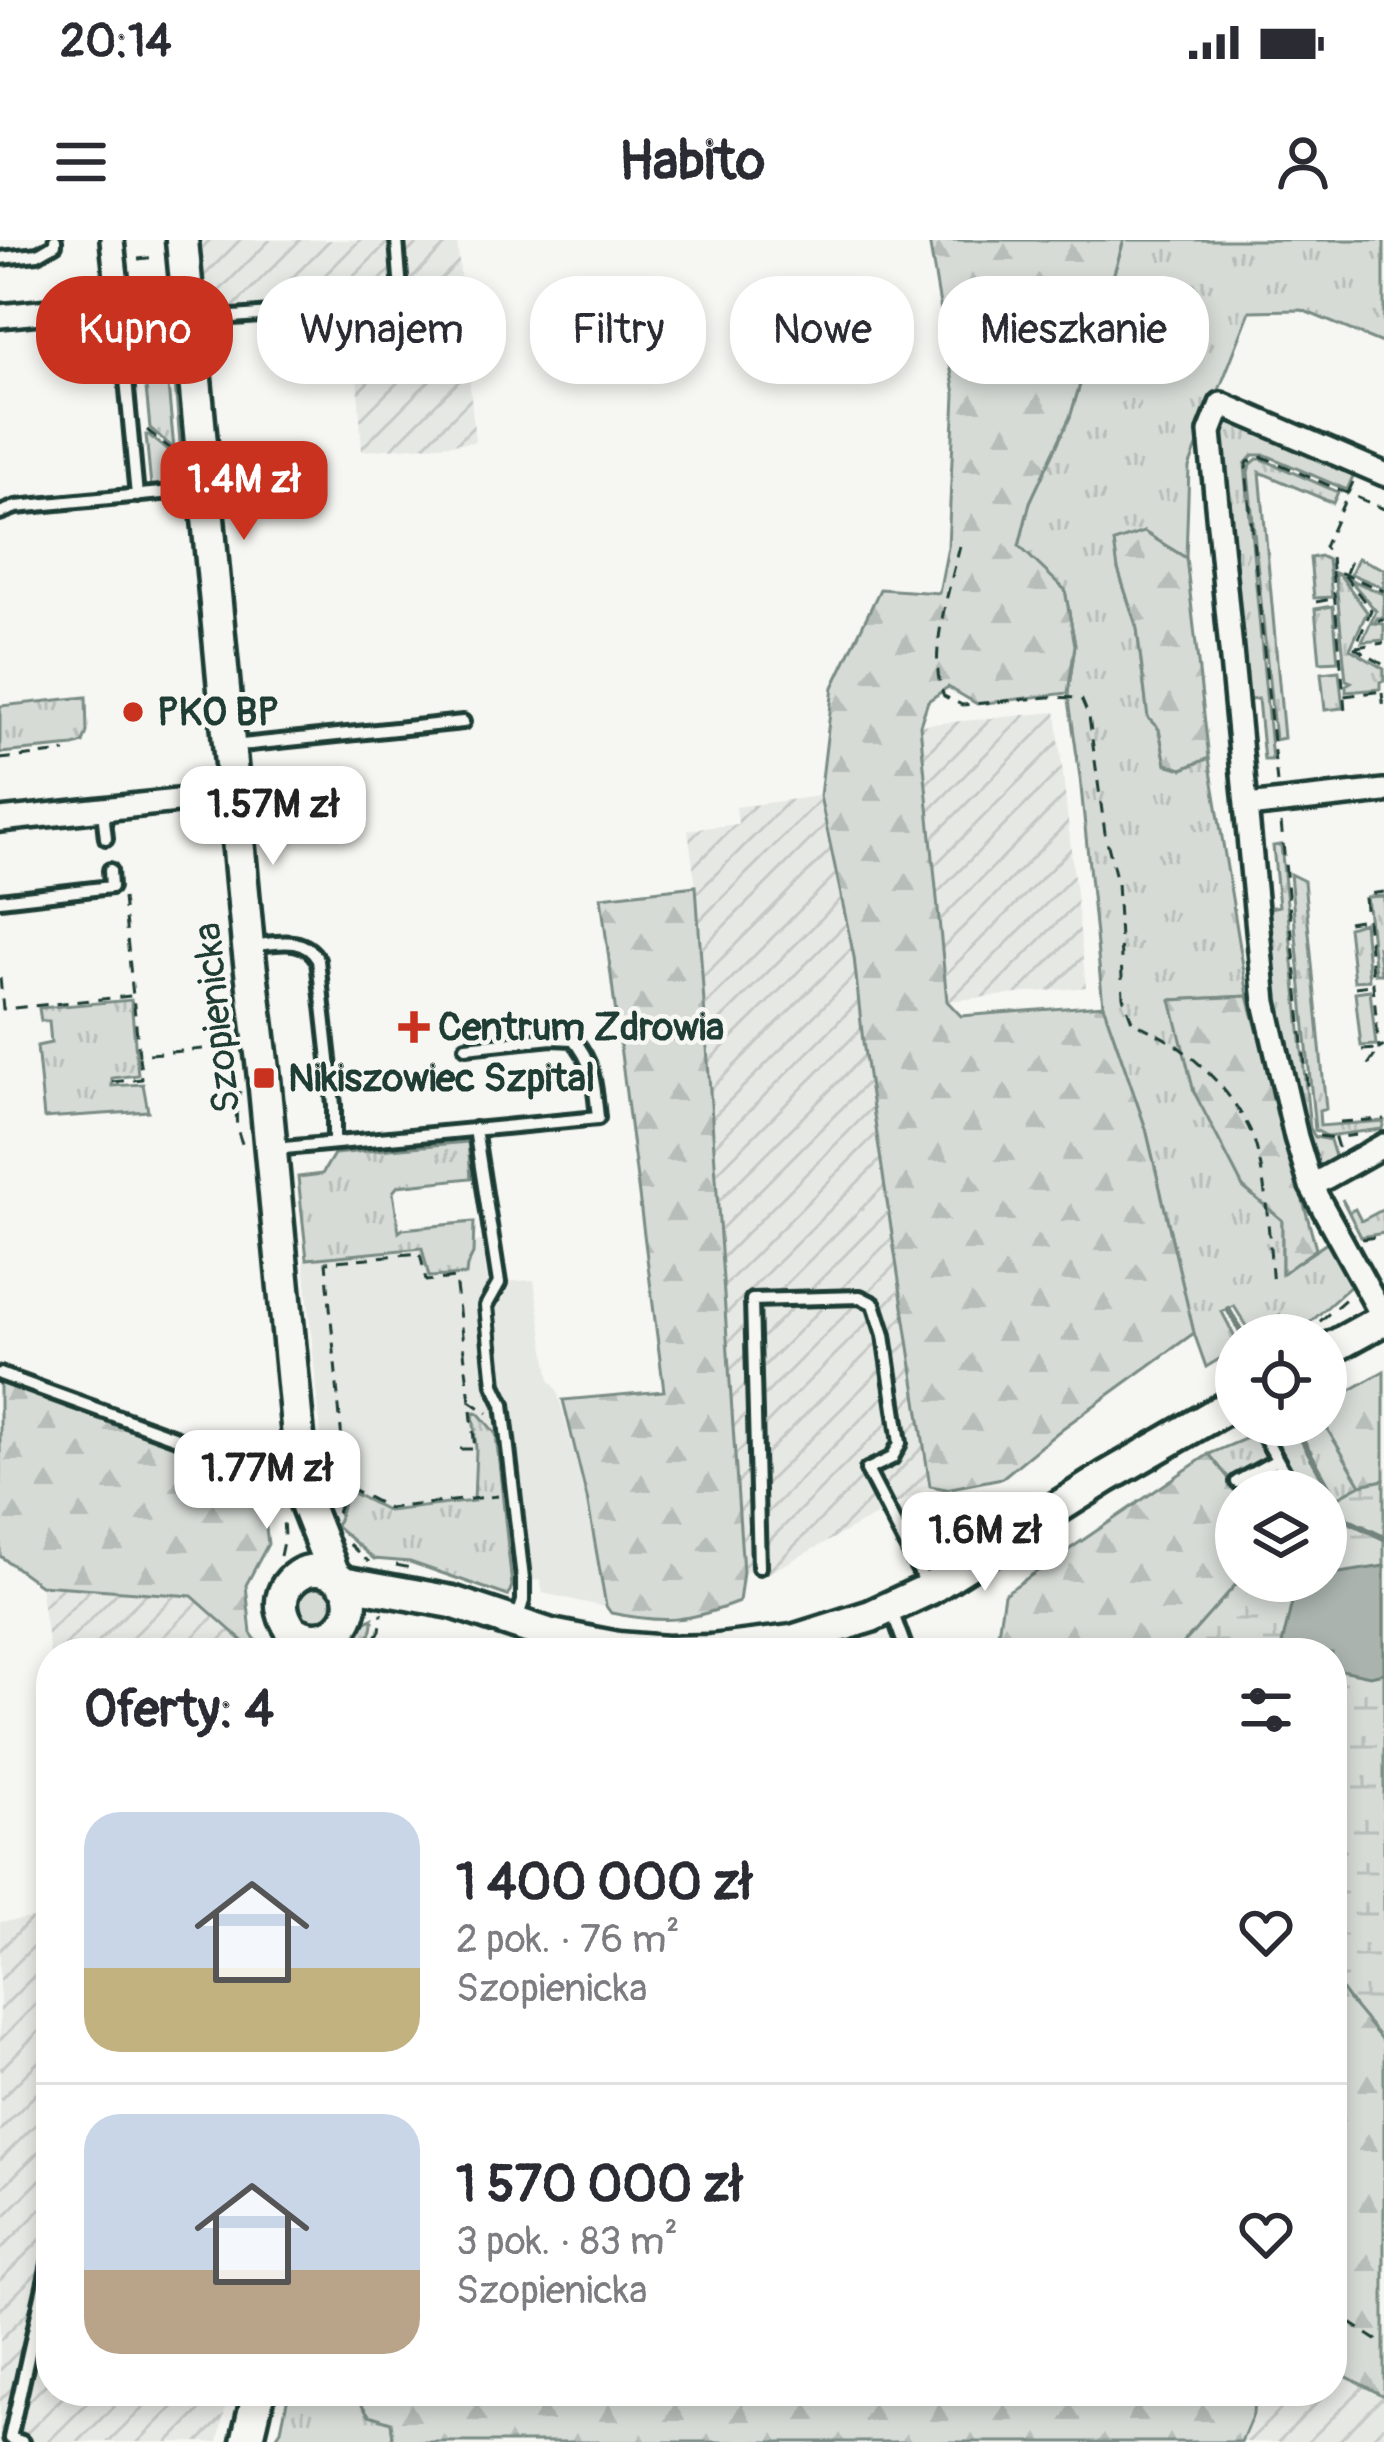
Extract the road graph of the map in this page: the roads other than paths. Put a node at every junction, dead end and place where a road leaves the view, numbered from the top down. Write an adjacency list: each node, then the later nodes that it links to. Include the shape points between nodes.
1 (55, 240): 4 (lane, via 38,254)
2 (112, 240): 5 (street)
3 (397, 240): 6 (lane, via 402,304)
4 (0, 258)
5 (116, 276)
6 (233, 308)
7 (36, 312): 8 (street)
8 (0, 316)
9 (126, 384): 13 (lane)
10 (196, 384): 12 (street, Szopienicka)
11 (1384, 474): 19 (street, via 1221,404 1213,421)
12 (206, 489): 13 (lane); 16 (street, Szopienicka)
13 (137, 496): 14 (lane)
14 (0, 513)
15 (463, 722): 16 (lane)
16 (229, 746): 18 (street, Szopienicka)
17 (1384, 791): 19 (street)
18 (233, 795): 20 (street); 25 (street, Szopienicka)
19 (1246, 806): 31 (street, via 1265,1002)
20 (103, 811): 21 (street); 22 (lane)
21 (0, 820)
22 (106, 838)
23 (110, 873): 24 (lane, via 111,887)
24 (0, 900)
25 (248, 946): 28 (lane, via 296,941 318,960); 30 (street, Szopienicka)
26 (466, 1047): 27 (lane, via 573,1039 595,1079 598,1118)
27 (475, 1129): 28 (lane); 48 (lane, via 500,1283 486,1306 524,1579)
28 (334, 1143): 30 (lane)
29 (1384, 1145): 31 (street)
30 (259, 1154): 38 (street, Szopienicka)
31 (1311, 1186): 32 (street)
32 (1384, 1319): 33 (street)
33 (1347, 1340)
34 (0, 1374): 38 (lane, via 265,1470)
35 (1215, 1414): 46 (street)
36 (1269, 1446): 37 (lane)
37 (1277, 1460): 39 (lane); 40 (lane)
38 (301, 1468): 41 (street, Szopienicka)
39 (1259, 1470)
40 (1283, 1470)
41 (305, 1501): 43 (street, Szopienicka); 44 (street, Szopienicka)
42 (759, 1567): 46 (lane, via 752,1300 860,1298 874,1304 884,1335 900,1443 892,1458 867,1470)
43 (294, 1578): 44 (street, via 312,1570); 50 (street, via 281,1606)
44 (338, 1578): 45 (street); 49 (street, via 351,1602)
45 (420, 1583): 48 (street); 49 (street, via 357,1616)
46 (929, 1589): 47 (street)
47 (891, 1608): 52 (street); 53 (lane)
48 (516, 1624): 51 (street)
49 (338, 1636)
50 (297, 1638)
51 (566, 1638)
52 (806, 1638)
53 (902, 1638)
54 (36, 2322): 56 (lane, via 10,2438)
55 (255, 2406): 57 (street)
56 (22, 2442)
57 (247, 2442)

